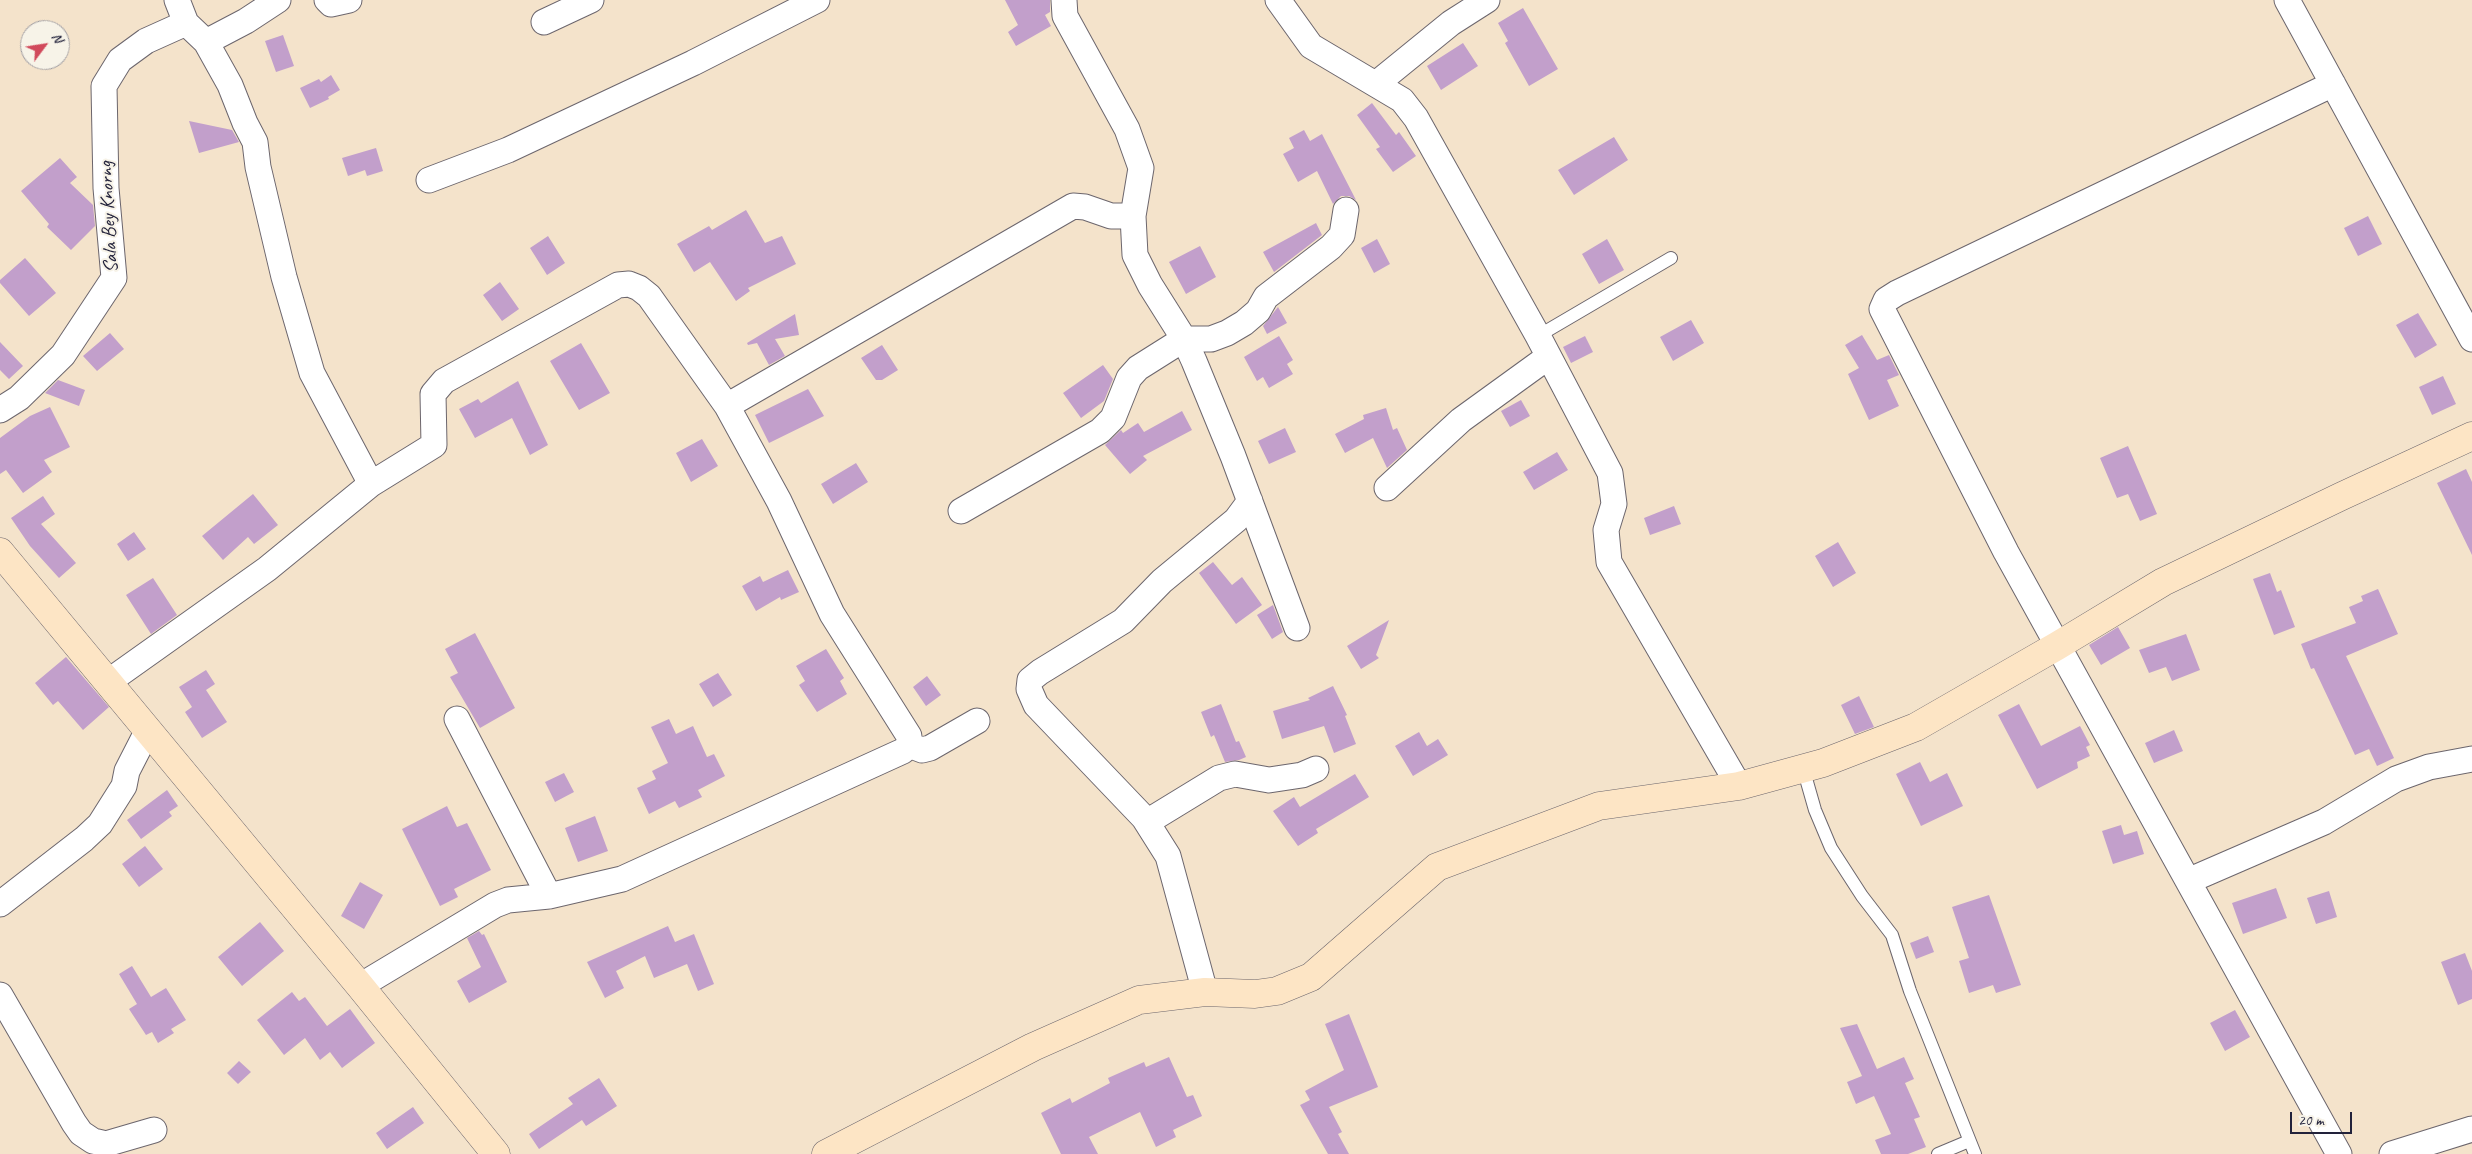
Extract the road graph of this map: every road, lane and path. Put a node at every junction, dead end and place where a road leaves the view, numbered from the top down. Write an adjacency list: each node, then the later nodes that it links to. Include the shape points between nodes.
1 (177, 0): 12 (street)
2 (278, 0): 13 (street)
3 (328, 0): 4 (street, via 331,4)
4 (349, 0)
5 (591, 0): 11 (street)
6 (817, 0): 16 (street, via 693,63 508,150)
7 (1064, 0): 18 (street, via 1065,16 1127,129 1141,168)
8 (1278, 0): 14 (street, via 1311,46)
9 (1487, 0): 14 (street, via 1451,24)
10 (2287, 0): 15 (street)
11 (544, 22)
12 (186, 23): 13 (street); 24 (street, Sala Bey Knorng, via 146,41 120,60 104,86 106,188 114,278 62,355 19,398)
13 (206, 42): 26 (street, via 230,85 255,142 284,277 312,373)
14 (1376, 84): 22 (street, via 1402,100 1416,118)
15 (2333, 84): 20 (street); 32 (street, via 1886,300 1882,309)
16 (429, 180)
17 (1346, 210): 21 (street, via 1342,235 1266,297 1258,311 1244,323 1211,338)
18 (1133, 216): 21 (street, via 1136,255 1150,285); 23 (street, via 1111,216 1073,206)
19 (1671, 258): 22 (lane)
20 (2472, 338)
21 (1184, 340): 28 (street); 29 (street, via 1138,368 1129,378 1113,418 1100,431)
22 (1543, 346): 27 (street); 41 (street, via 1610,474 1614,504 1606,530 1609,562)
23 (727, 406): 26 (street, via 649,296 629,284 618,285 444,381 433,394 434,445); 37 (street, via 779,501 832,614 909,736)
24 (0, 410)
25 (2472, 436): 32 (street, via 2163,582)
26 (371, 484): 33 (street, via 267,569)
27 (1387, 488)
28 (1250, 501): 31 (street); 42 (street, via 1236,520 1162,581 1124,621 1030,680 1029,689 1036,705)
29 (961, 511)
30 (0, 552): 33 (street)
31 (1297, 628)
32 (2057, 646): 39 (street, via 1916,726); 43 (street)
33 (108, 682): 36 (street)
34 (457, 719): 44 (street)
35 (977, 721): 37 (street, via 930,748 922,750)
36 (148, 730): 45 (street, via 127,771 124,786 100,824); 46 (street)
37 (909, 745): 44 (street, via 903,751 645,870)
38 (2472, 759): 43 (street, via 2429,767 2396,779 2324,822)
39 (1803, 768): 41 (street); 51 (lane, via 1815,810 1831,848 1892,935 1910,991)
40 (1316, 769): 42 (street, via 1302,775 1269,780 1235,774 1219,778)
41 (1739, 786): 47 (street, via 1599,806 1437,867 1311,977 1277,990 1255,994)
42 (1148, 822): 47 (street, via 1168,856)
43 (2188, 881): 56 (street)
44 (549, 896): 46 (street, via 508,900 495,905)
45 (0, 904)
46 (360, 986): 52 (street)
47 (1205, 992): 53 (street, via 1139,1000 1033,1047)
48 (0, 995): 50 (street, via 81,1132 93,1141 106,1144)
49 (2472, 1129): 57 (street)
50 (154, 1130)
51 (1969, 1141): 54 (lane); 55 (lane)
52 (496, 1154)
53 (826, 1154)
54 (1938, 1154)
55 (1975, 1154)
56 (2339, 1154)
57 (2392, 1154)

